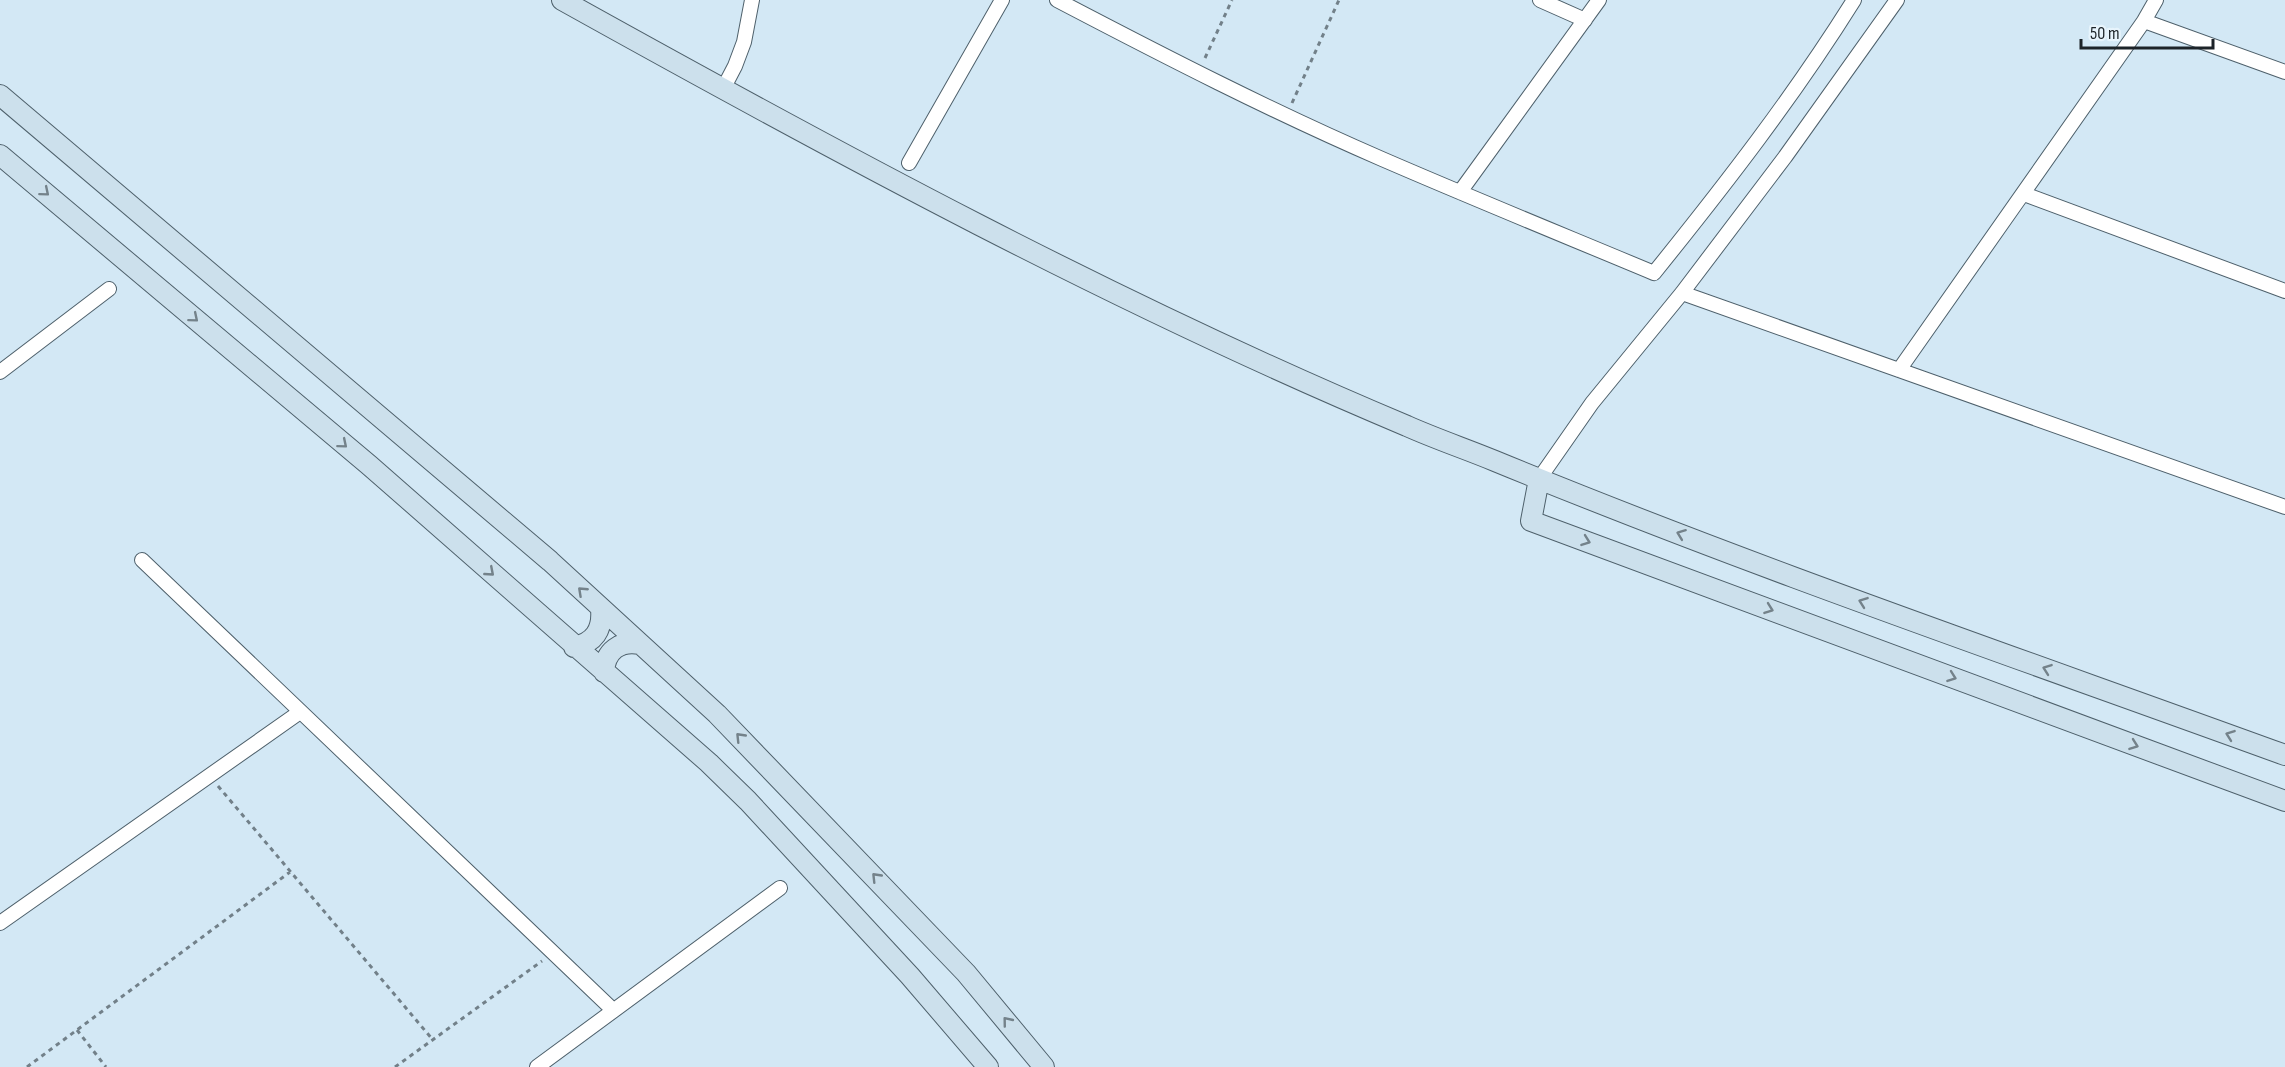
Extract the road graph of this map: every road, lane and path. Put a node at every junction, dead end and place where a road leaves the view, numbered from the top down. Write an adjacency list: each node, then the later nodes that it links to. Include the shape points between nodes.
1 (562, 0): 16 (street)
2 (752, 0): 16 (street, via 744,42)
3 (1002, 0): 20 (street)
4 (1057, 0): 15 (street)
5 (1232, 0): 15 (path)
6 (1339, 0): 18 (path)
7 (1540, 0): 12 (street)
8 (1599, 0): 12 (street)
9 (1854, 0): 21 (street, via 1748,154 1654,273)
10 (1897, 0): 25 (street, via 1785,158)
11 (2156, 0): 13 (street)
12 (1585, 20): 21 (street)
13 (2144, 21): 14 (street); 22 (street)
14 (2285, 72)
15 (1198, 74): 18 (street)
16 (723, 89): 28 (street, via 1126,299 1410,428)
17 (0, 95): 31 (street, one-way to 17, via 550,561)
18 (1286, 115): 21 (street)
19 (0, 155): 33 (street, one-way to 33, via 351,450)
20 (909, 163)
21 (1460, 192)
22 (2024, 194): 24 (street); 26 (street)
23 (109, 290): 27 (street)
24 (2285, 291)
25 (1682, 293): 26 (street); 28 (street, via 1592,403)
26 (1899, 370): 29 (street)
27 (0, 372)
28 (1539, 479): 36 (street, one-way to 28, via 1748,561); 38 (street, one-way to 38, via 1531,521)
29 (2285, 507)
30 (142, 560): 35 (street)
31 (601, 609): 32 (street); 33 (street, via 601,627 596,634 590,641)
32 (640, 644): 34 (street, via 617,646 607,657); 51 (street, one-way to 32, via 981,990 880,881 717,714)
33 (574, 646): 34 (street)
34 (604, 672): 50 (street, via 748,801 910,976)
35 (300, 712): 37 (street); 42 (street)
36 (2285, 755)
37 (209, 776): 39 (path); 41 (street)
38 (2285, 801)
39 (290, 872): 44 (path); 45 (path)
40 (780, 888): 43 (street)
41 (0, 923)
42 (553, 953): 43 (street); 45 (path)
43 (613, 1010): 49 (street)
44 (77, 1030): 46 (path); 47 (path)
45 (433, 1040): 48 (path)
46 (27, 1067)
47 (106, 1067)
48 (395, 1067)
49 (537, 1067)
50 (988, 1067)
51 (1044, 1067)

